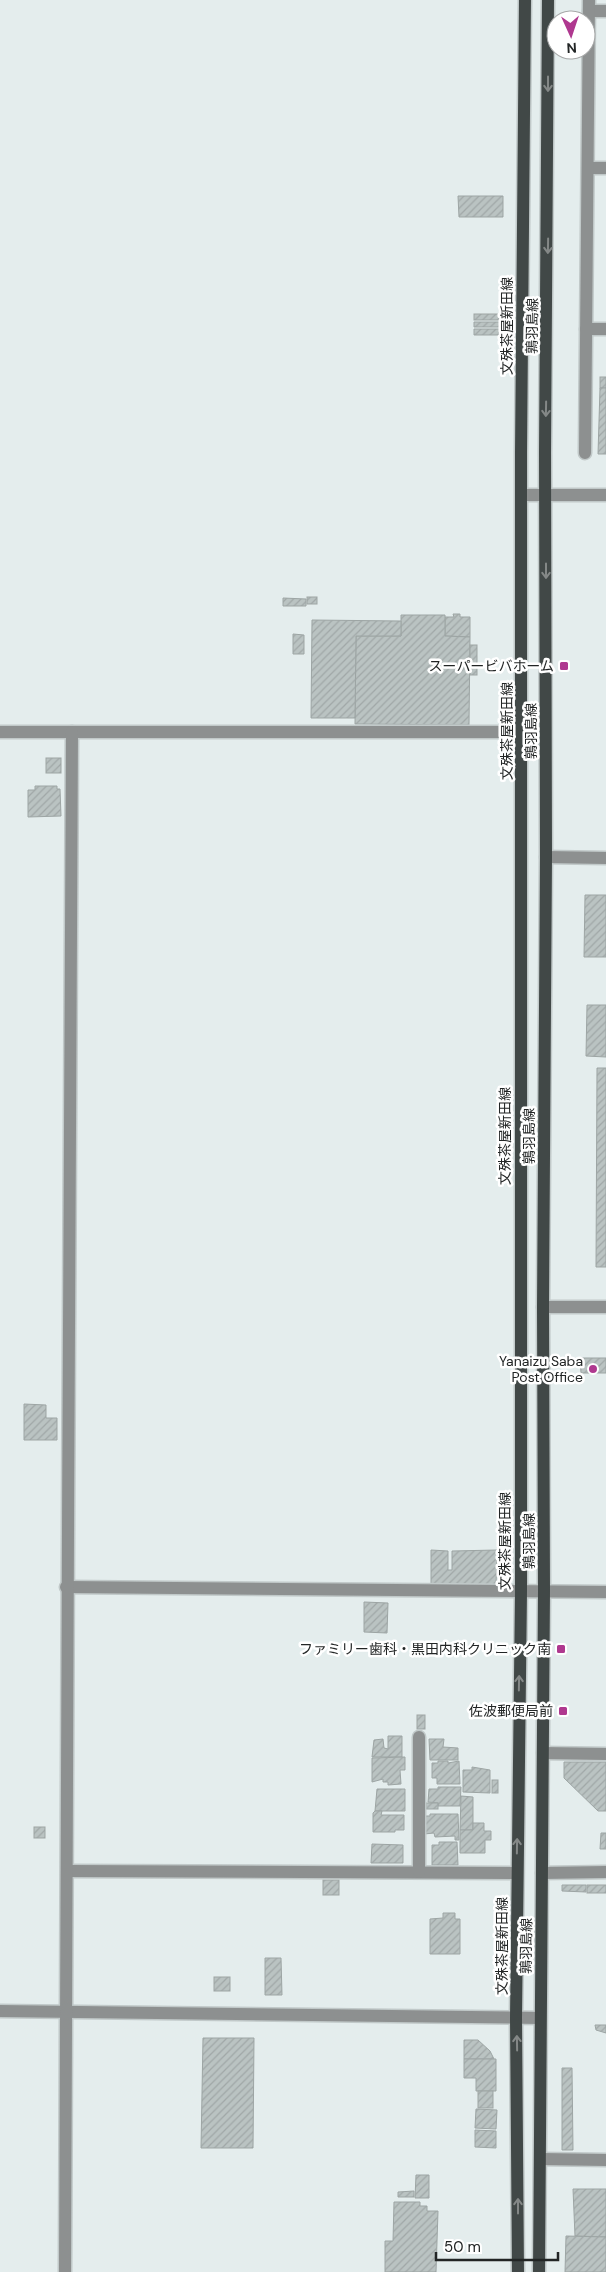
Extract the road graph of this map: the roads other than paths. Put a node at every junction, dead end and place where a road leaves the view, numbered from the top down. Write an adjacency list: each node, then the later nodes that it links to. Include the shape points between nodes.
1 (525, 0): 10 (main road, 文殊茶屋新田線)
2 (548, 0): 11 (main road, 鶉羽島線, one-way to 11)
3 (589, 6): 4 (street); 5 (street)
4 (606, 11)
5 (588, 168): 6 (street); 7 (street)
6 (606, 168)
7 (586, 329): 8 (street); 9 (street)
8 (606, 329)
9 (585, 453)
10 (522, 495): 11 (street); 15 (main road, 文殊茶屋新田線)
11 (546, 495): 12 (street); 16 (main road, 鶉羽島線, one-way to 16)
12 (606, 496)
13 (0, 732): 14 (street)
14 (72, 732): 15 (street); 20 (street)
15 (522, 732): 21 (main road, 文殊茶屋新田線)
16 (546, 858): 17 (street); 18 (main road, 鶉羽島線)
17 (606, 858)
18 (543, 1307): 19 (street); 22 (main road, 鶉羽島線)
19 (606, 1307)
20 (66, 1586): 21 (street); 27 (street)
21 (520, 1591): 22 (street); 31 (main road, 文殊茶屋新田線, one-way to 21)
22 (544, 1591): 23 (street); 25 (main road, 鶉羽島線)
23 (606, 1592)
24 (419, 1737): 28 (street)
25 (543, 1753): 26 (street); 29 (main road, 鶉羽島線)
26 (606, 1754)
27 (68, 1871): 28 (street); 33 (street)
28 (419, 1872): 31 (street)
29 (542, 1872): 30 (street); 35 (main road, 鶉羽島線)
30 (606, 1872)
31 (517, 1873): 34 (main road, 文殊茶屋新田線)
32 (0, 2011): 33 (street)
33 (65, 2011): 34 (street); 38 (street)
34 (516, 2018): 35 (street); 39 (main road, 文殊茶屋新田線, one-way to 34)
35 (540, 2018): 36 (main road, 鶉羽島線)
36 (541, 2159): 37 (street); 40 (main road, 鶉羽島線)
37 (606, 2160)
38 (65, 2272)
39 (518, 2272)
40 (539, 2272)

